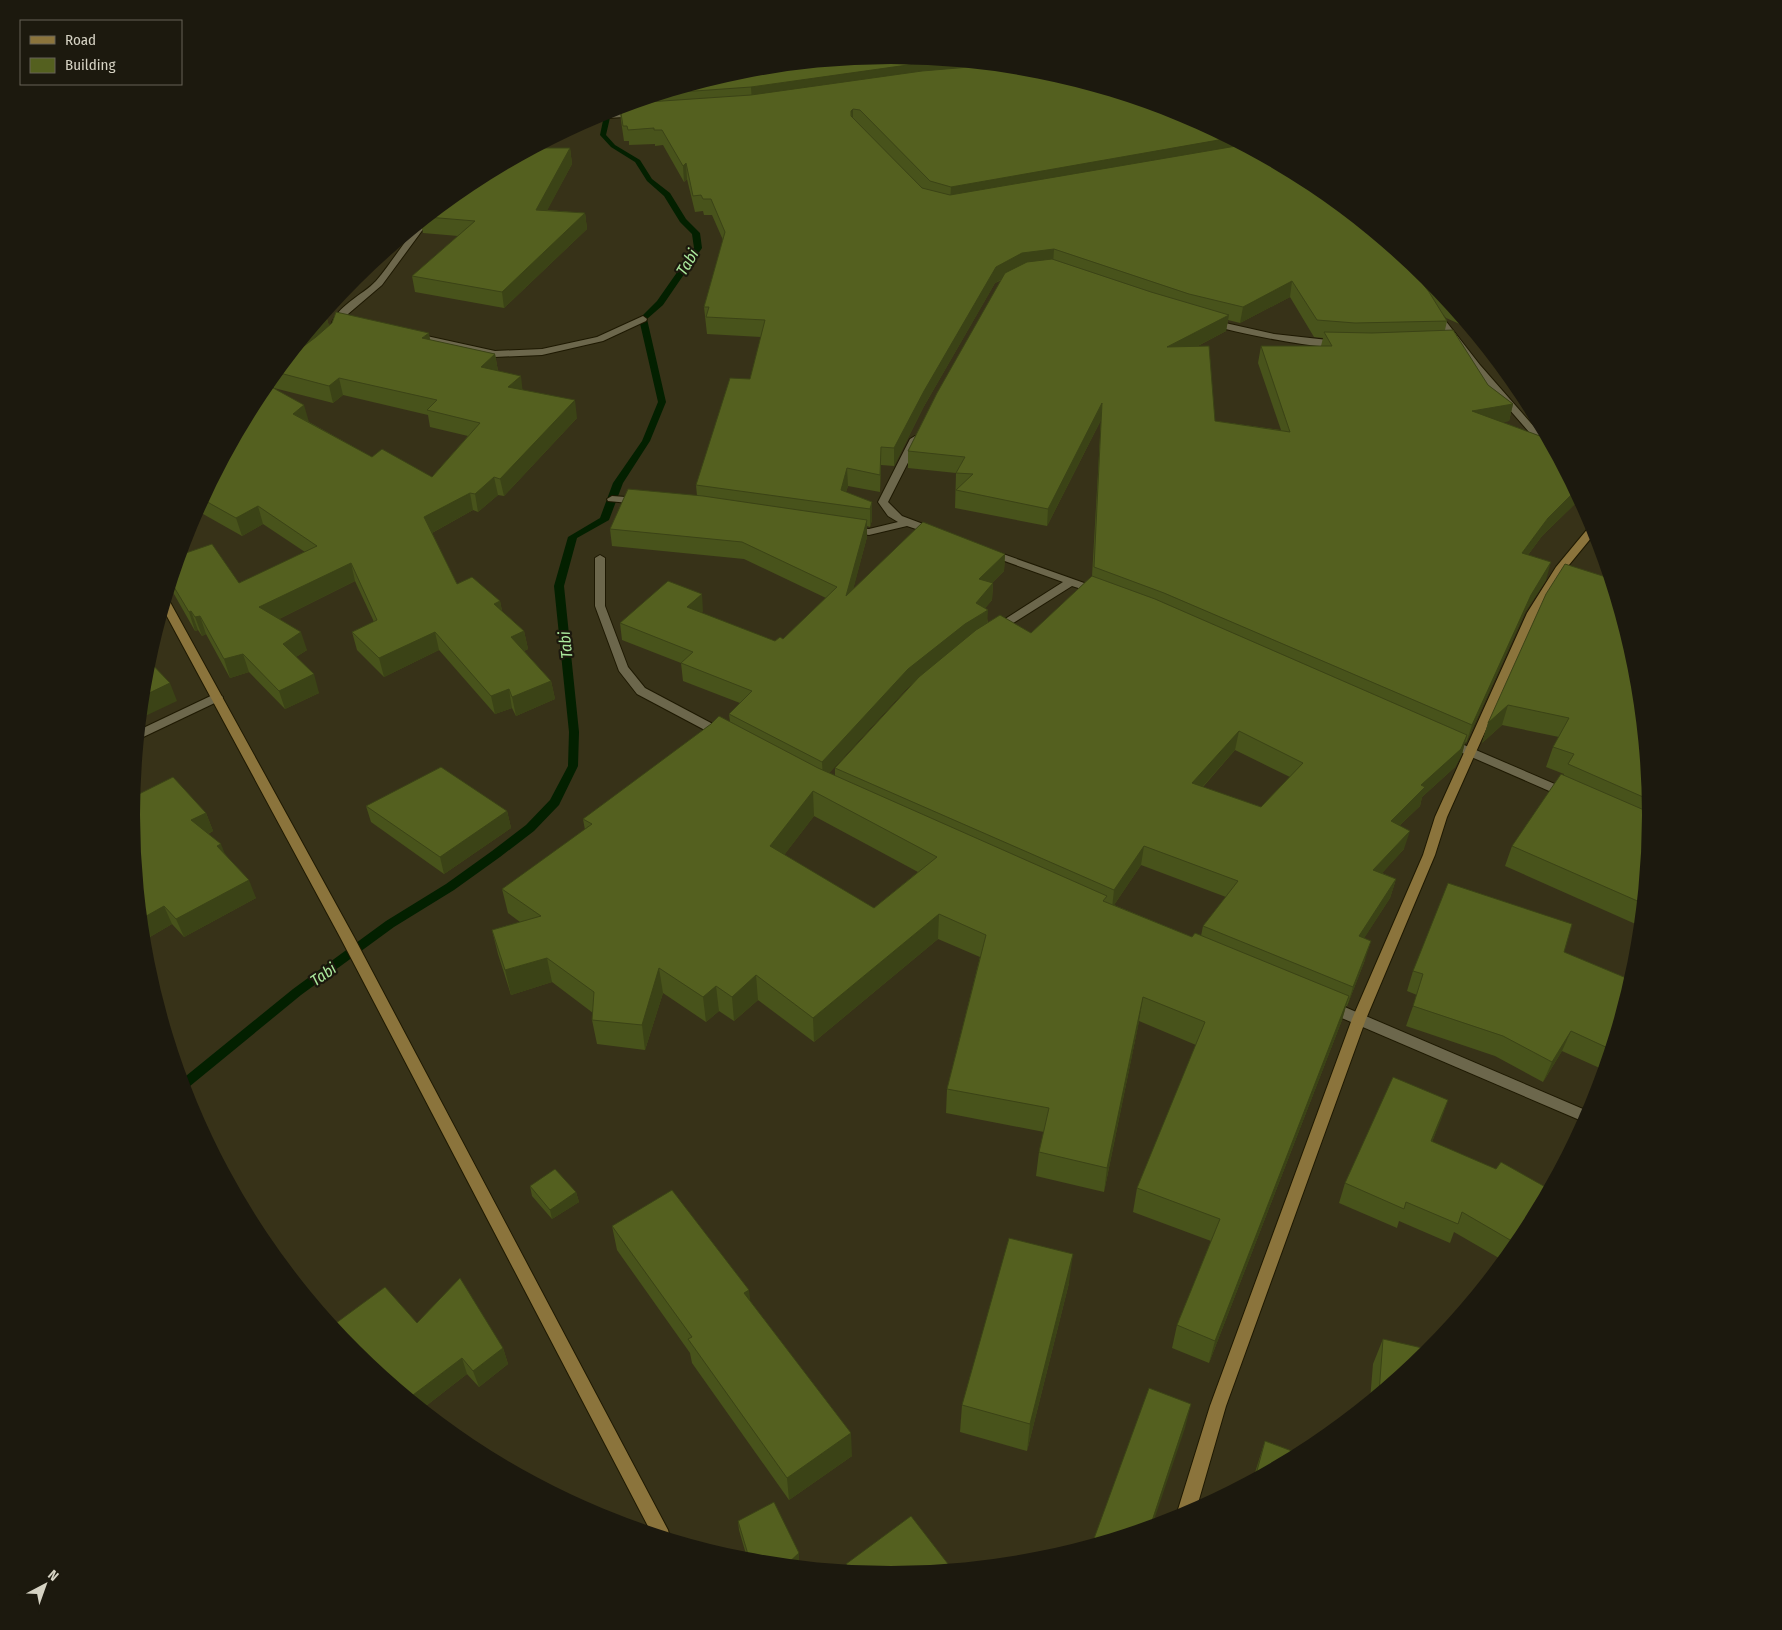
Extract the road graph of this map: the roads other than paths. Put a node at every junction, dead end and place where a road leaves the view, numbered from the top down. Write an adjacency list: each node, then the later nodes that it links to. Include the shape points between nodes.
1 (642, 114): 2 (street)
2 (619, 115)
3 (414, 236): 8 (street, via 379,283 342,320)
4 (1428, 303): 13 (street, via 1452,342)
5 (644, 319): 7 (street, via 600,339 542,352 496,354)
6 (1206, 321): 9 (street, via 1249,332)
7 (402, 334)
8 (332, 336)
9 (1343, 344)
10 (288, 367): 11 (street, via 292,369)
11 (282, 376)
12 (921, 426): 16 (street, via 883,502 886,510)
13 (1543, 442)
14 (612, 499): 15 (street)
15 (649, 502)
16 (909, 522): 17 (street, via 869,532); 18 (street)
17 (842, 528)
18 (945, 536)
19 (1588, 536): 30 (street, via 1551,580 1529,617)
20 (981, 549): 22 (street)
21 (600, 558): 29 (street, via 600,606 623,668 641,691)
22 (1070, 582): 23 (street); 25 (street)
23 (1105, 594)
24 (169, 609): 26 (street)
25 (987, 635)
26 (217, 697): 27 (street); 36 (street)
27 (144, 732)
28 (1436, 736): 30 (street)
29 (737, 742)
30 (1471, 752): 31 (street); 33 (street, via 1441,817 1429,855)
31 (1578, 799)
32 (1313, 1000): 33 (street)
33 (1359, 1019): 34 (street); 35 (street, via 1218,1406)
34 (1580, 1114)
35 (1188, 1504)
36 (658, 1529)

